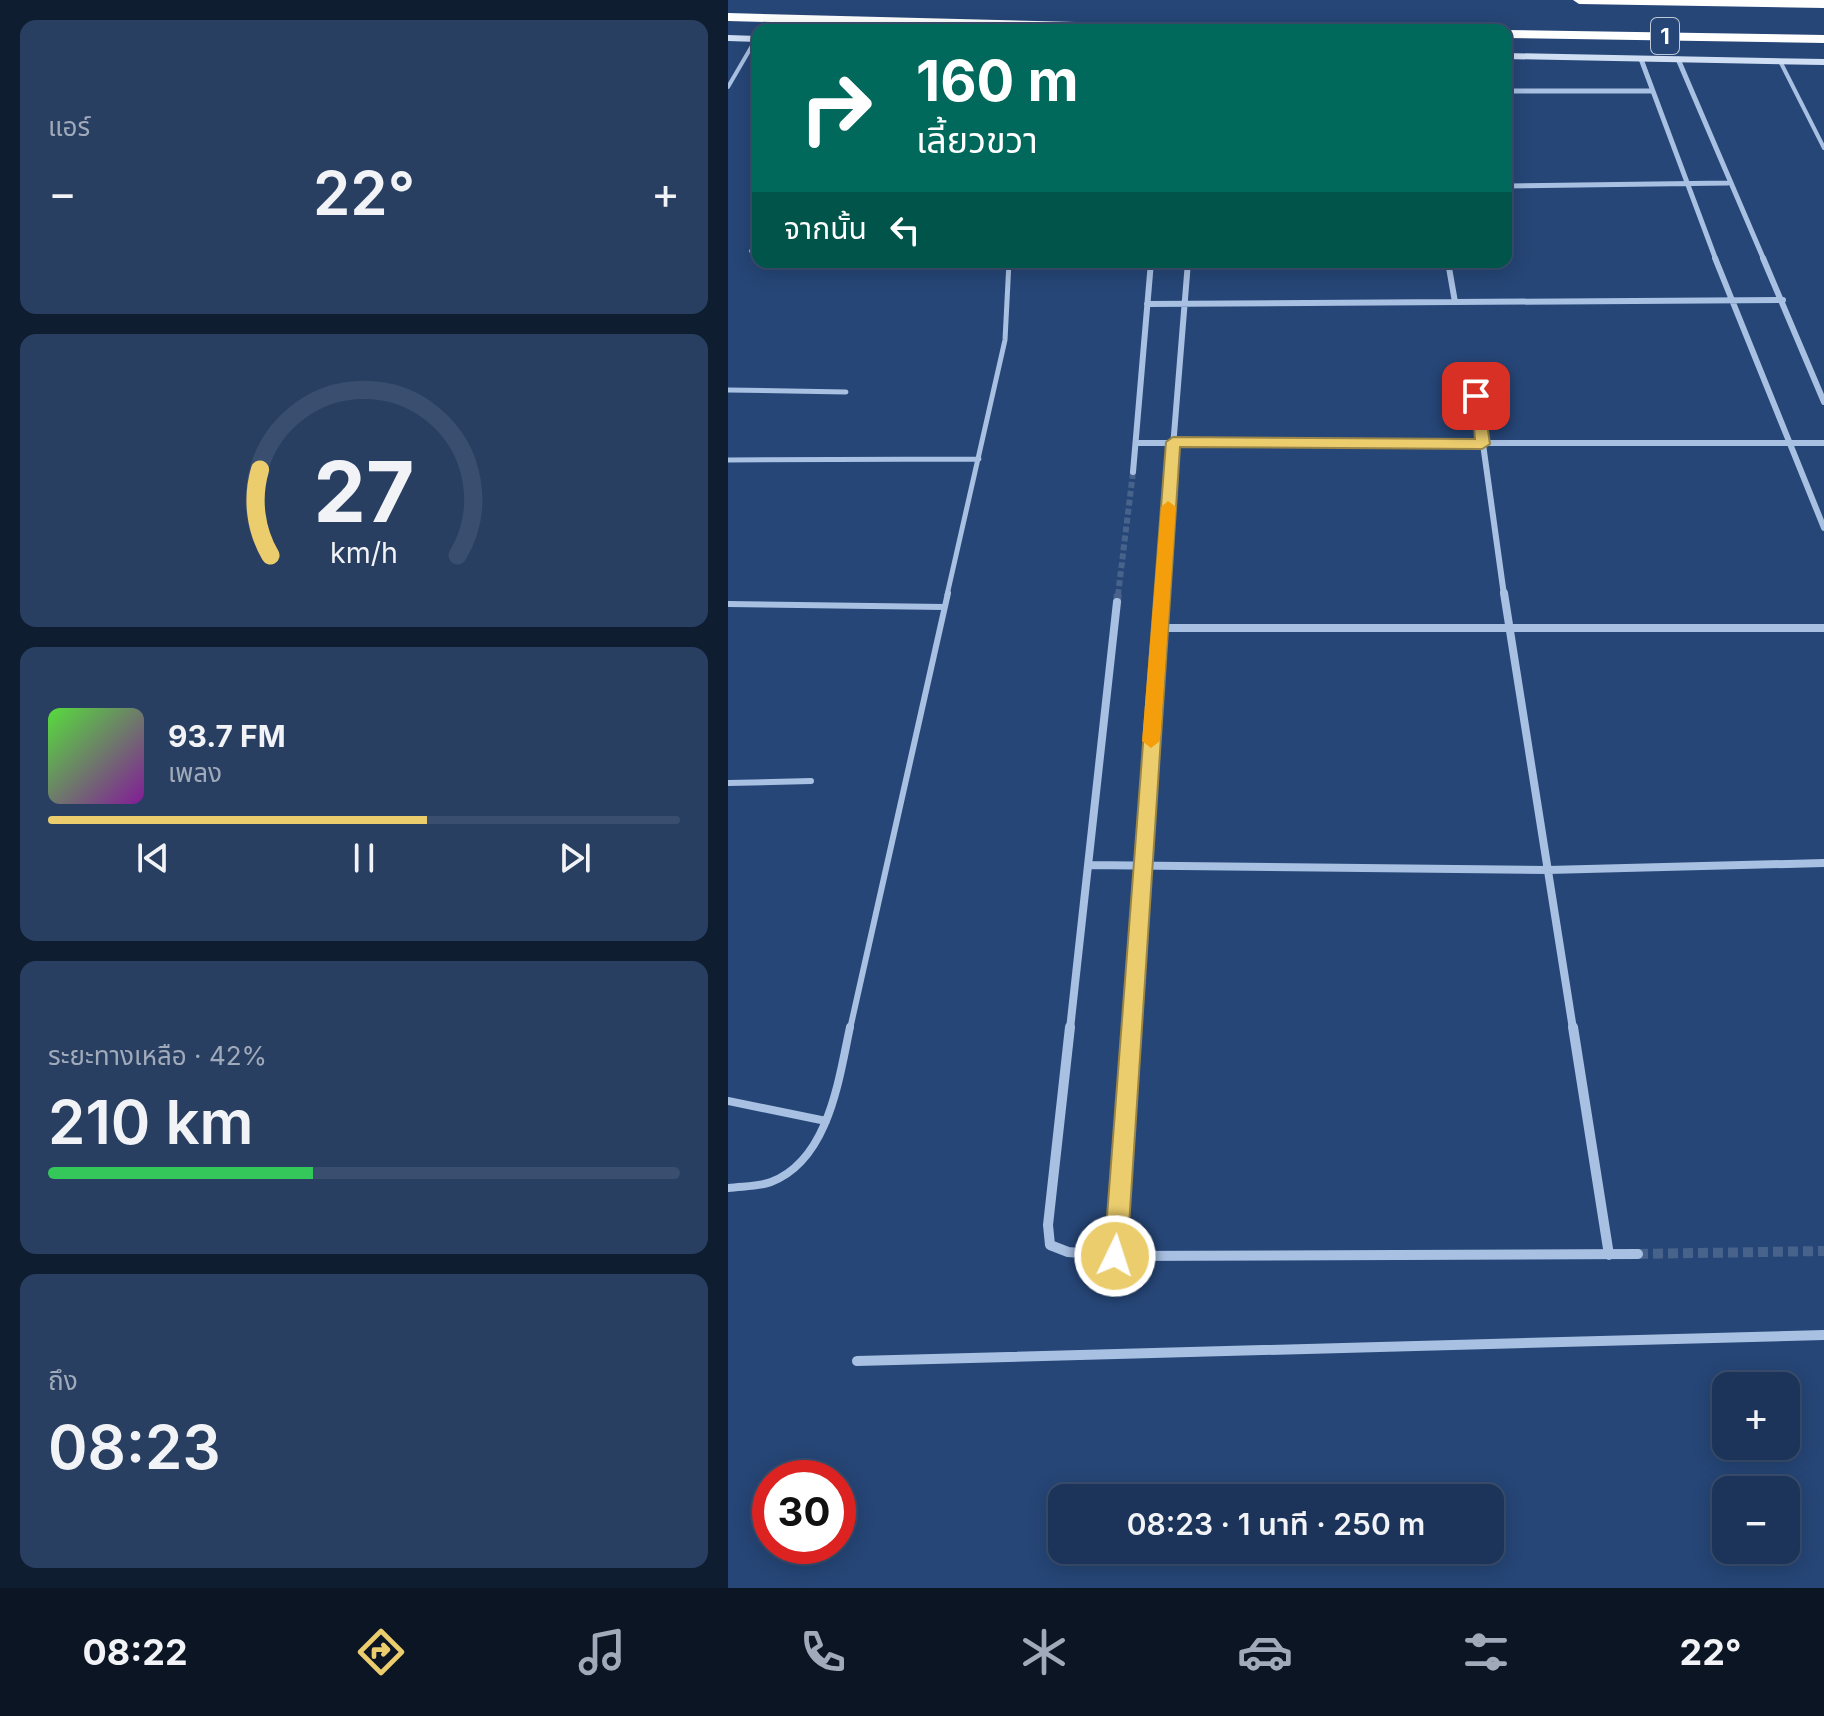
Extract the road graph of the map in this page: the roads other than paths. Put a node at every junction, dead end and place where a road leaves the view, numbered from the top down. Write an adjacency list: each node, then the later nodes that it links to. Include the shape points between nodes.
1 (1579, 0): 2 (highway, 1)
2 (1824, 4)
3 (728, 17): 4 (highway)
4 (965, 24)
5 (1512, 34): 8 (highway, 1)
6 (728, 36): 7 (highway)
7 (752, 37)
8 (1824, 39)
9 (752, 46): 15 (lane)
10 (1512, 56): 11 (main road, 1)
11 (1641, 59): 12 (main road, 1); 17 (street)
12 (1678, 59): 13 (main road, 1); 20 (street)
13 (1780, 61): 14 (main road, 1); 18 (lane)
14 (1824, 62)
15 (728, 87)
16 (1512, 91): 17 (street)
17 (1651, 91): 19 (street)
18 (1824, 148)
19 (1687, 182): 20 (street); 21 (street); 27 (street)
20 (1728, 183): 26 (street)
21 (1512, 186)
22 (1009, 268): 40 (lane, via 1005,340)
23 (1150, 268): 30 (street)
24 (1187, 268): 29 (street)
25 (1449, 268): 28 (street)
26 (1783, 300): 27 (street); 34 (street)
27 (1731, 301): 28 (street); 37 (street)
28 (1455, 302): 29 (street)
29 (1184, 303): 30 (street); 35 (street)
30 (1147, 304): 36 (street)
31 (1473, 372): 39 (street)
32 (728, 390): 33 (lane)
33 (846, 392)
34 (1824, 402)
35 (1173, 442): 36 (street); 39 (street); 47 (street)
36 (1137, 443): 42 (street)
37 (1790, 443): 38 (street); 39 (street); 43 (street)
38 (1824, 443)
39 (1482, 444): 49 (street)
40 (979, 459): 41 (lane); 46 (lane)
41 (728, 460)
42 (1133, 472)
43 (1824, 528)
44 (1117, 602): 53 (street)
45 (728, 604): 46 (lane)
46 (944, 607): 57 (lane)
47 (1160, 628): 49 (street); 54 (street)
48 (1824, 628): 49 (street)
49 (1509, 629): 55 (street)
50 (811, 781): 51 (lane)
51 (728, 783)
52 (1824, 863): 55 (street)
53 (1088, 865): 54 (street); 61 (street, via 1048,1225 1050,1245)
54 (1140, 865): 55 (street); 61 (street)
55 (1548, 870): 60 (street)
56 (728, 1101): 57 (lane)
57 (826, 1121): 58 (lane, via 793,1169 771,1182)
58 (728, 1188)
59 (1638, 1254): 60 (street)
60 (1609, 1255): 61 (street)
61 (1115, 1256)
62 (1824, 1335): 63 (street)
63 (857, 1361)

